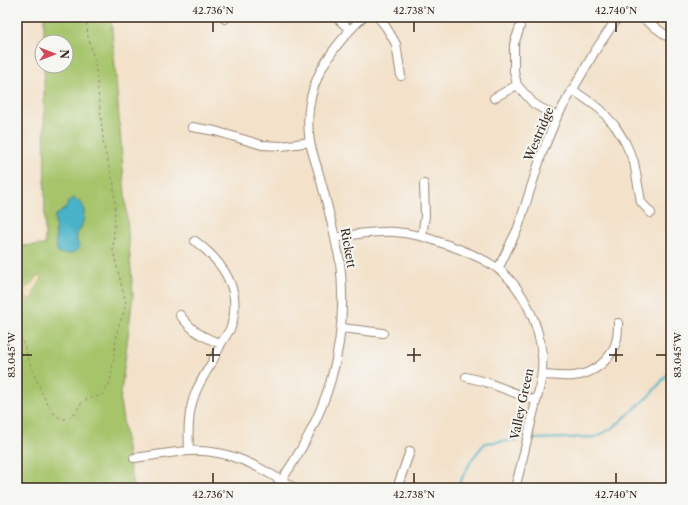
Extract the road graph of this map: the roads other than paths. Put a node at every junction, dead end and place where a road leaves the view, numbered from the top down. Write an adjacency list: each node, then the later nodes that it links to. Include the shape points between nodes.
1 (336, 17): 7 (street)
2 (363, 17): 7 (street, Rickett)
3 (378, 17): 9 (street, via 396,44)
4 (618, 17): 11 (street, Westridge)
5 (641, 17): 8 (street)
6 (520, 27): 10 (street, via 514,44)
7 (350, 30): 15 (street, Rickett, via 334,48 314,86 309,109)
8 (671, 39)
9 (401, 76)
10 (517, 85): 12 (street); 13 (street, via 534,104)
11 (573, 90): 13 (street, Westridge); 17 (street, via 600,109 615,126 634,162 641,202)
12 (494, 98)
13 (557, 117): 21 (street, Westridge, via 542,153 518,228)
14 (192, 128): 15 (street, via 215,131 262,145 282,146)
15 (310, 142): 19 (street, Rickett)
16 (424, 184): 18 (street, via 425,216)
17 (651, 213)
18 (422, 236): 19 (street, Valley Green, via 378,232); 21 (street, Valley Green, via 475,255)
19 (335, 238): 24 (street, Rickett, via 340,261)
20 (195, 241): 26 (street, via 209,251 223,267 232,286 235,308 231,328)
21 (498, 269): 27 (street, Valley Green, via 511,282 533,316 540,336)
22 (180, 315): 26 (street, via 189,327)
23 (618, 323): 27 (street, via 617,339 611,353 599,367 574,376)
24 (342, 328): 25 (street); 33 (street, Rickett, via 336,362 315,425)
25 (382, 333)
26 (221, 344): 30 (street, via 201,380 190,411)
27 (542, 375): 29 (street, Valley Green)
28 (466, 376): 29 (street)
29 (536, 401): 37 (street, Valley Green)
30 (189, 451): 32 (street); 33 (street, via 231,455 252,463)
31 (410, 451): 36 (street)
32 (134, 458)
33 (281, 480): 34 (street, Rickett); 35 (street)
34 (276, 488)
35 (294, 488)
36 (397, 488)
37 (515, 488)

